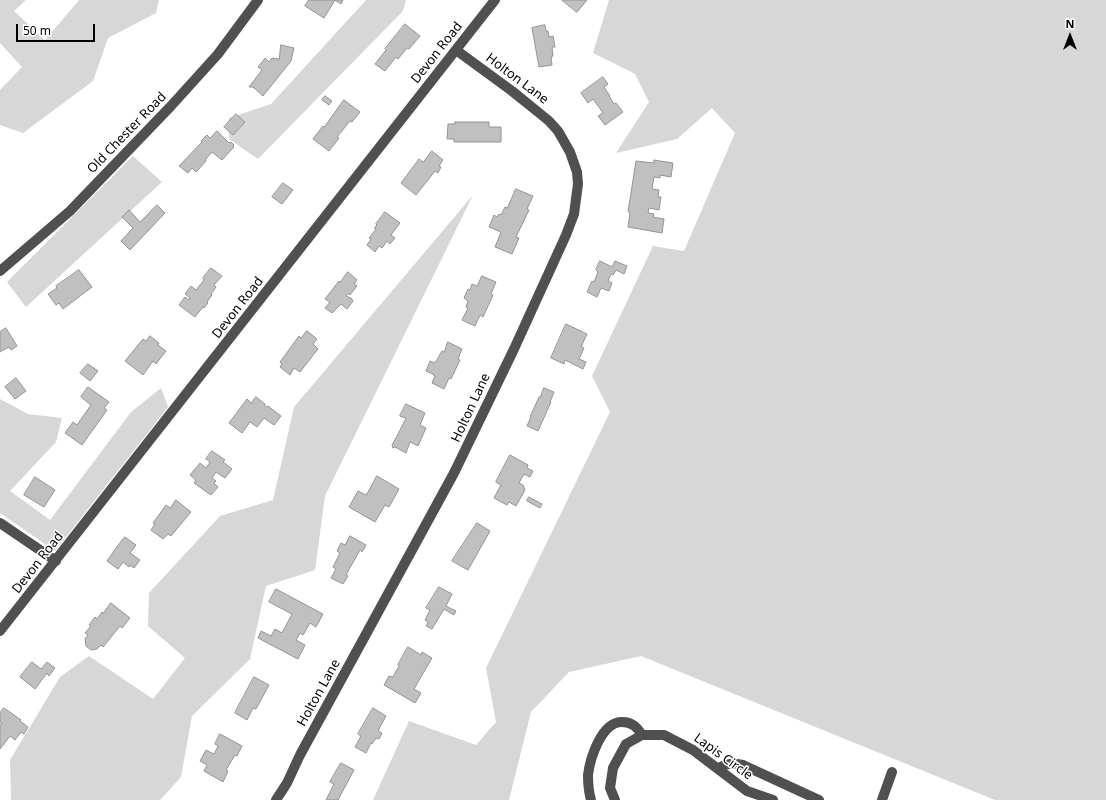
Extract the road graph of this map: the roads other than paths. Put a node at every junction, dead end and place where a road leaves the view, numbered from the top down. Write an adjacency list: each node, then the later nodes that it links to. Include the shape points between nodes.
1 (258, 0): 4 (street, Old Chester Road, via 218,54 172,106 70,210)
2 (495, 0): 3 (street, Devon Road)
3 (456, 50): 6 (street, Devon Road); 11 (street, Holton Lane, via 512,91 558,131 570,152 577,172 574,214 454,473)
4 (0, 271)
5 (0, 523): 6 (street)
6 (56, 561): 7 (street, Devon Road)
7 (0, 631)
8 (642, 734): 9 (street, Lapis Circle, via 664,735 693,750); 12 (street, via 638,728 625,722 613,724 607,729 592,756 588,776); 13 (street, via 626,744 613,768 610,788)
9 (718, 768): 14 (street, Lapis Circle, via 746,791); 15 (street, via 733,763 744,765)
10 (892, 772): 16 (street)
11 (276, 800)
12 (591, 800)
13 (615, 800)
14 (773, 800)
15 (819, 800)
16 (882, 800)

